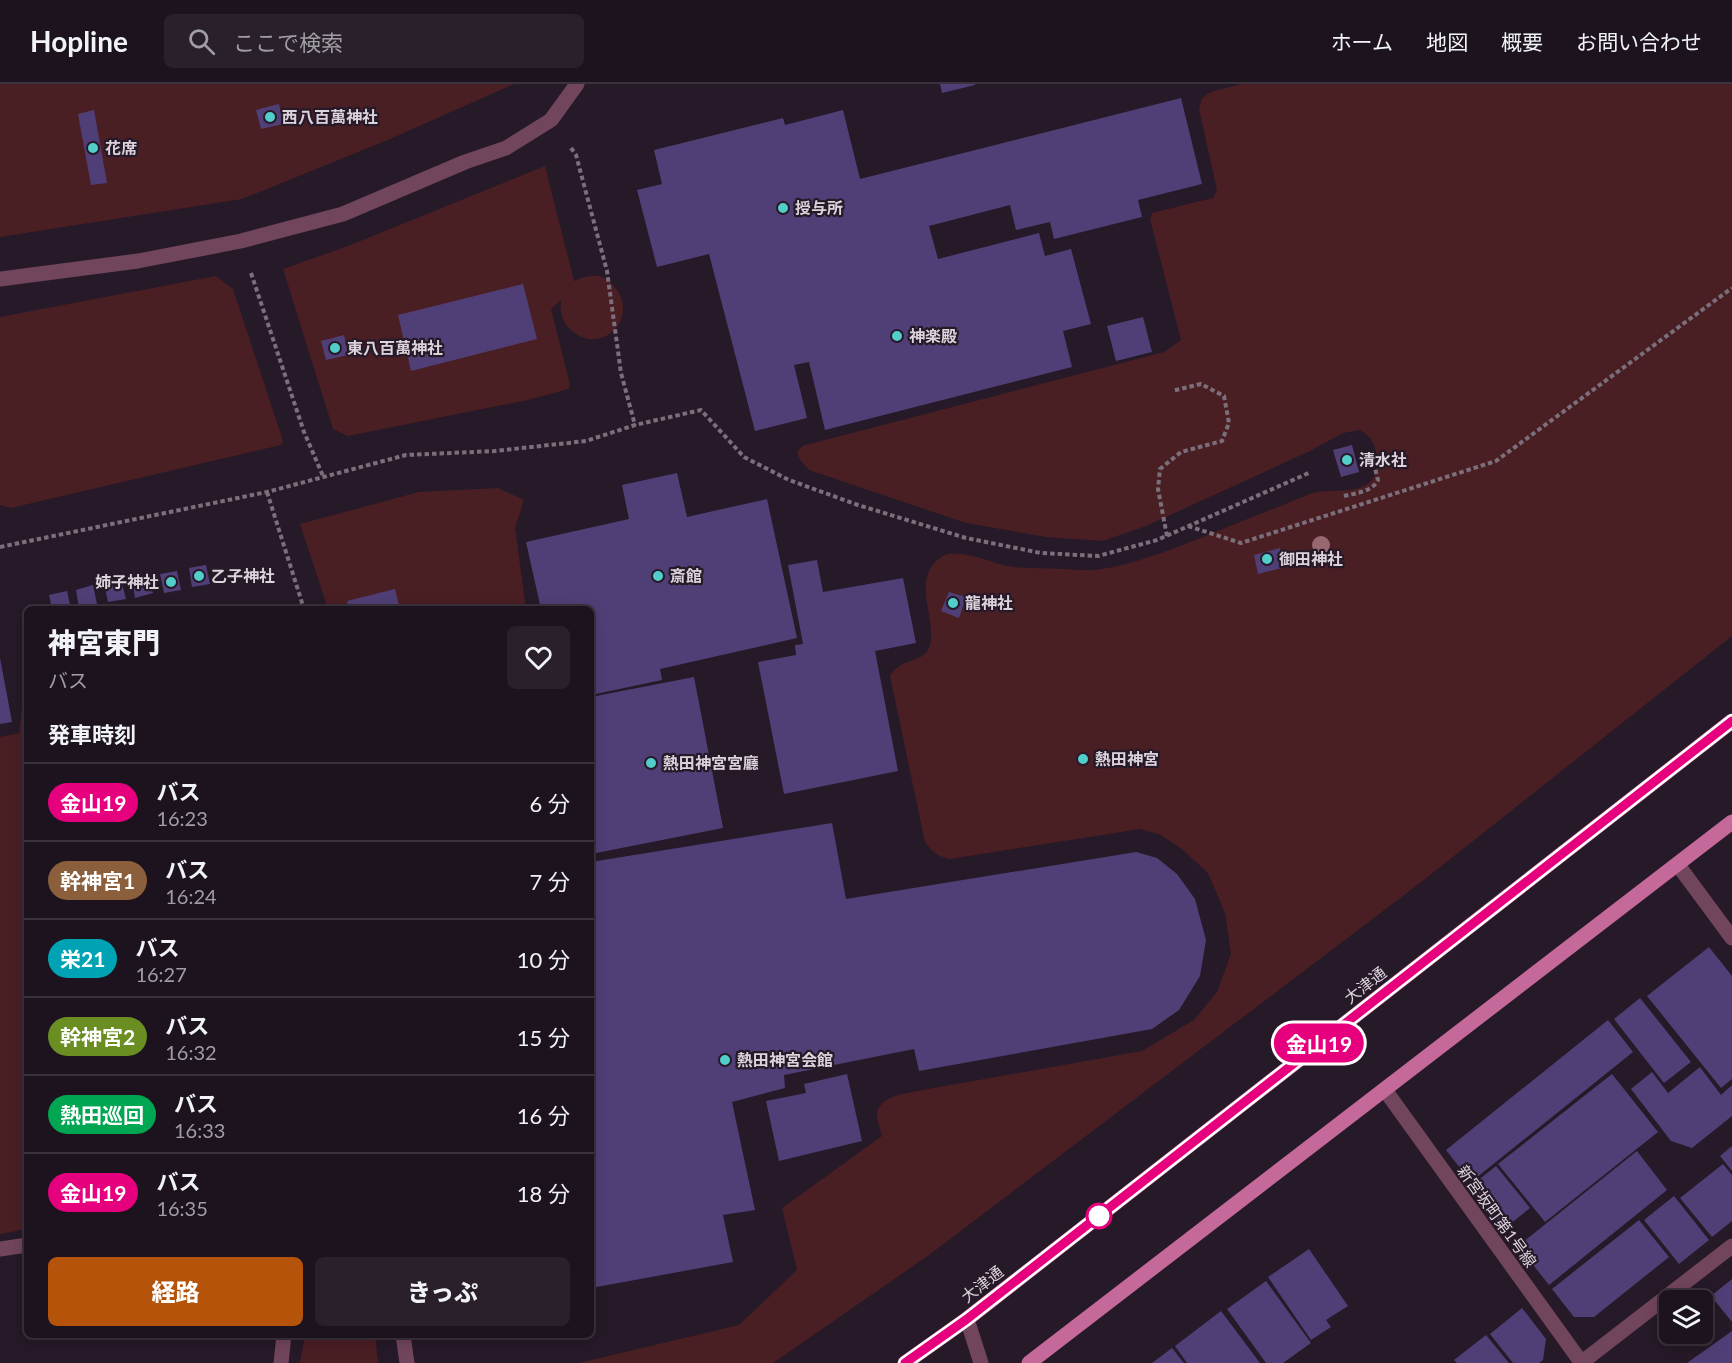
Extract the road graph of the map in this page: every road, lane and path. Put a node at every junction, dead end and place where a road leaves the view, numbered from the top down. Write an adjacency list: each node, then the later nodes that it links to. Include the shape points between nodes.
1 (577, 84): 2 (street)
2 (551, 120): 3 (street, via 506,148 343,214); 7 (path, via 576,155 608,271 621,373)
3 (241, 241): 4 (street, via 138,261); 10 (path, via 304,432)
4 (0, 279)
5 (1732, 288): 13 (path, via 1497,461 1240,543)
6 (1172, 391): 14 (path, via 1201,384 1224,396 1229,423 1222,441 1181,452 1160,469 1158,489)
7 (635, 425): 10 (path, via 586,441 495,452 406,455); 14 (path, via 701,410 744,457 789,480 977,540 1041,553 1098,556)
8 (1372, 457): 12 (path, via 1378,480 1375,485)
9 (1311, 472): 13 (path)
10 (323, 476): 11 (path)
11 (267, 492): 15 (path); 16 (path)
12 (1344, 496)
13 (1188, 526): 14 (path)
14 (1167, 536)
15 (0, 546)
16 (303, 606)
17 (1732, 721): 25 (main road, 大津通)
18 (1732, 822): 19 (main road)
19 (1678, 865): 20 (street); 21 (main road)
20 (1732, 938)
21 (1384, 1090): 32 (main road); 33 (street, 新宮坂町第1号線)
22 (24, 1246): 24 (street)
23 (1732, 1246): 33 (street)
24 (0, 1250)
25 (967, 1319): 30 (main road, 大津通); 31 (street)
26 (284, 1338): 28 (street)
27 (404, 1338): 29 (street)
28 (281, 1363)
29 (407, 1363)
30 (905, 1363)
31 (981, 1363)
32 (1029, 1363)
33 (1581, 1363)

